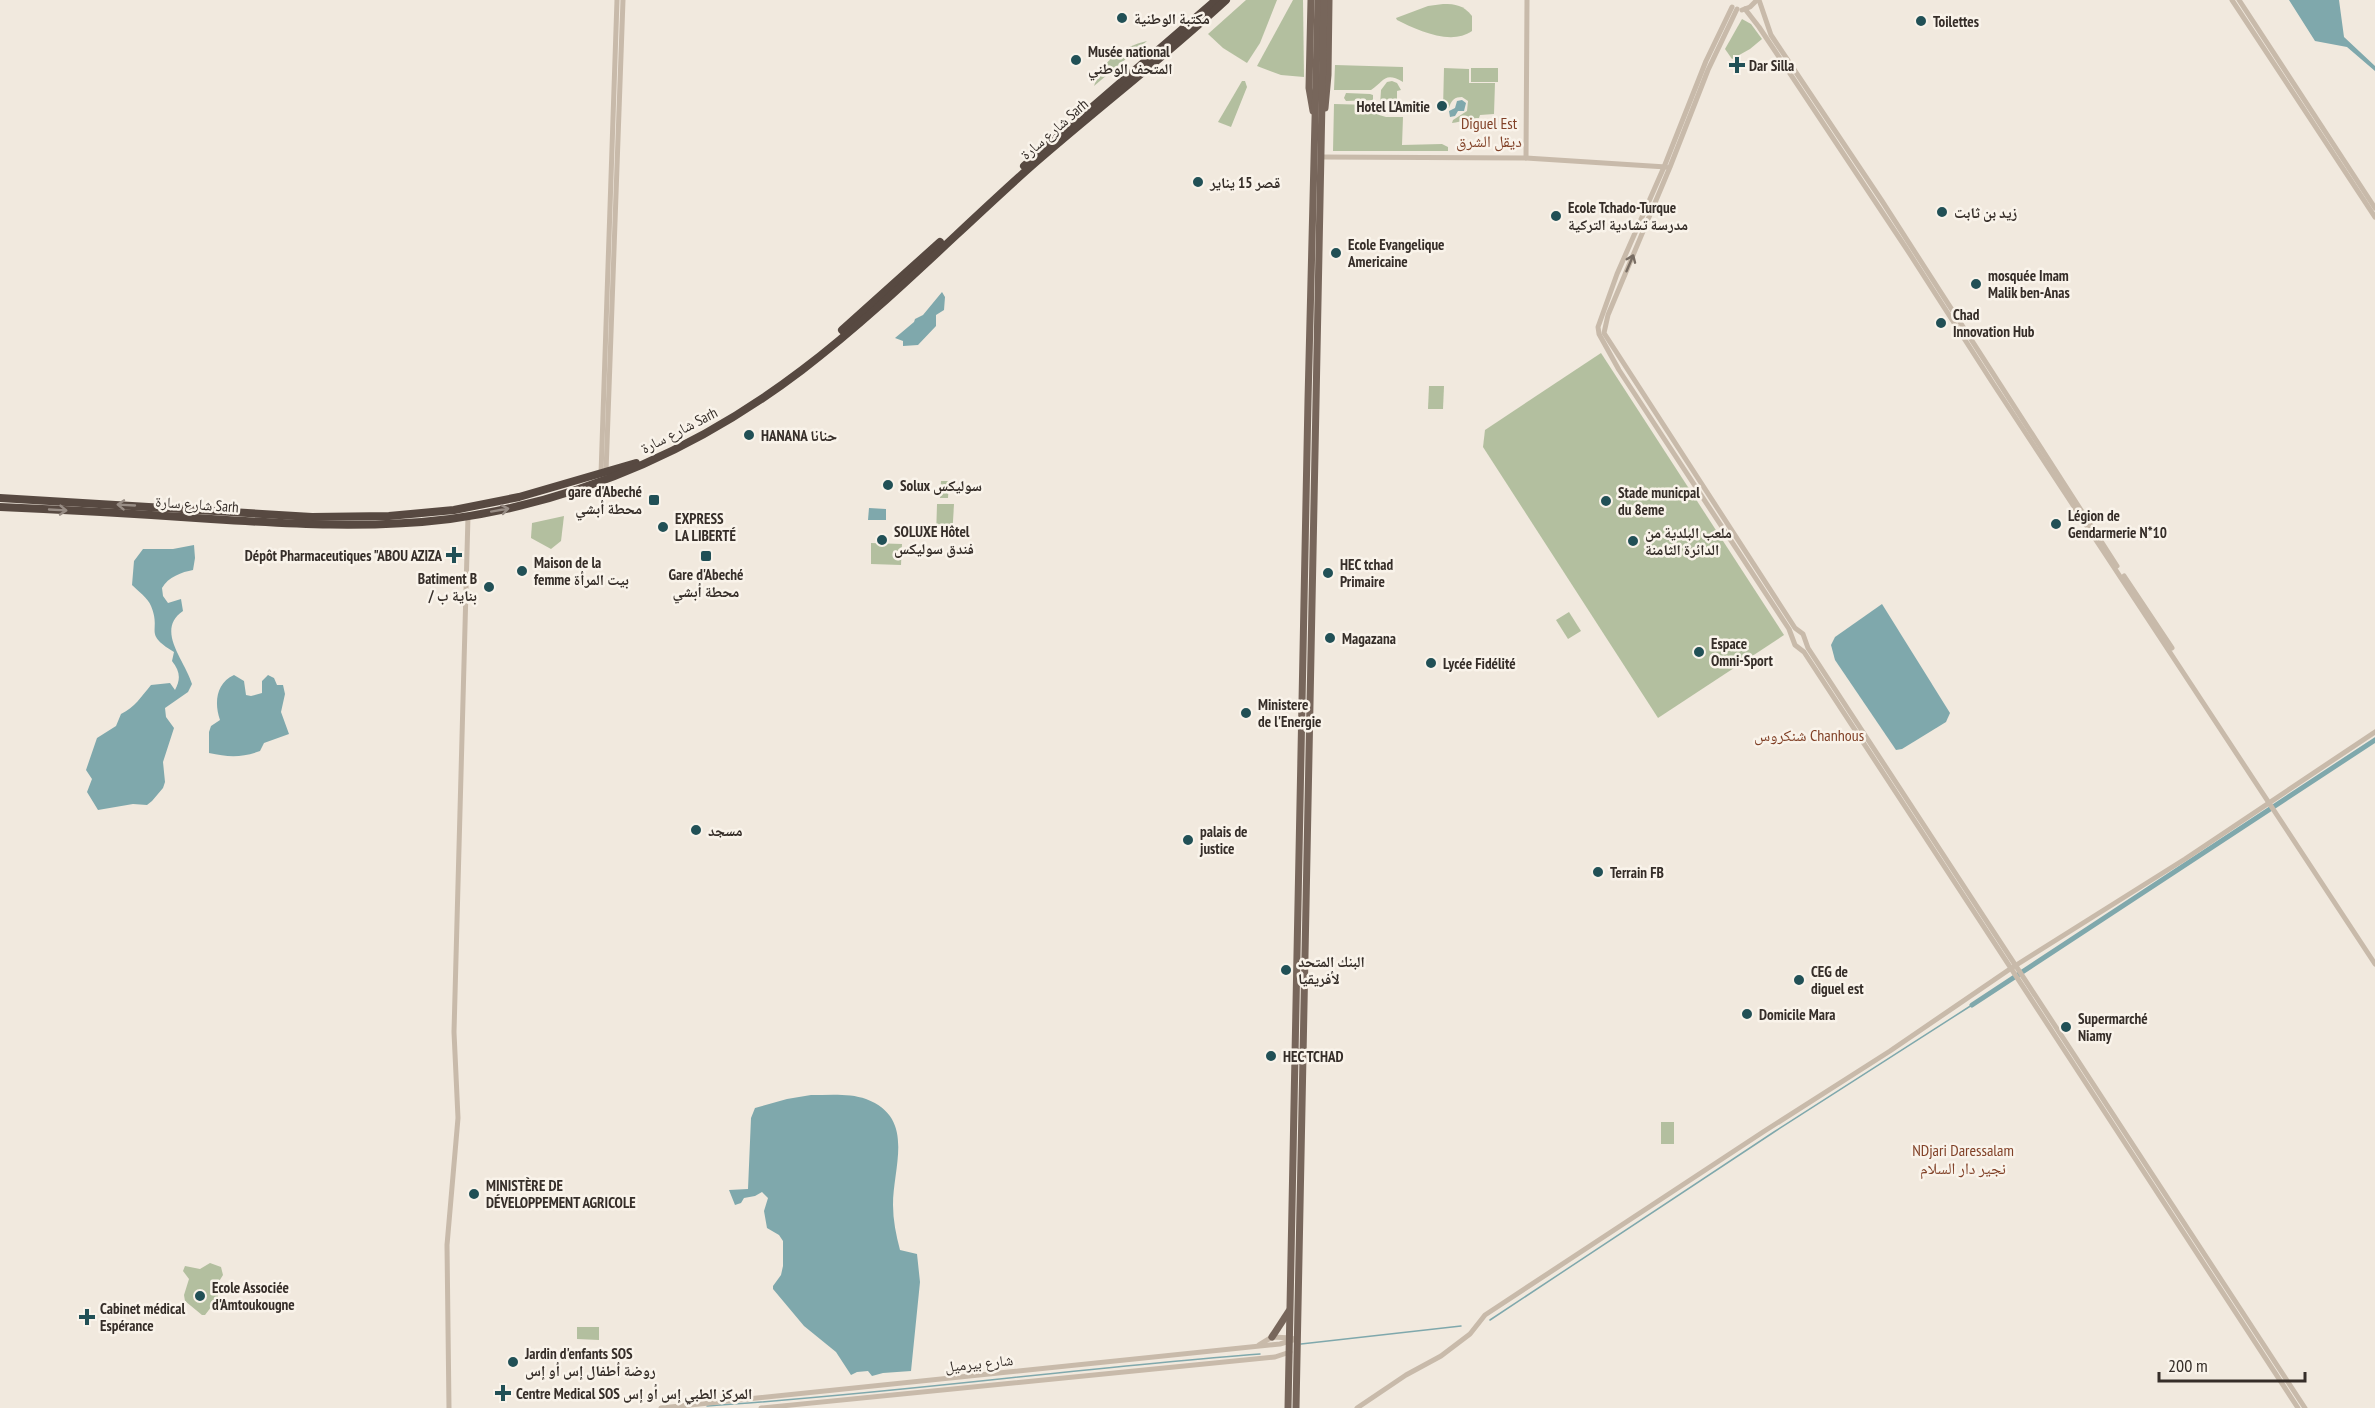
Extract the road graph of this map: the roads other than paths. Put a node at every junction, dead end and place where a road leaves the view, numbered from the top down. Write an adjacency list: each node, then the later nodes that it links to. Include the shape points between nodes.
1 (617, 0): 25 (street)
2 (622, 0): 25 (street)
3 (1216, 0): 25 (highway, شارع سارة Sarh, via 1063,130 800,366 687,439)
4 (1226, 0): 28 (highway, شارع سارة Sarh, one-way to 4, via 524,506 617,476 716,427 771,392 860,321 1029,168)
5 (1311, 0): 18 (main road, via 1309,88 1311,105)
6 (1318, 0): 17 (main road)
7 (1324, 0): 17 (main road)
8 (1329, 0): 18 (main road, via 1327,103)
9 (1527, 0): 20 (street)
10 (1726, 0): 14 (street)
11 (1758, 0): 15 (street); 30 (street, via 1771,35)
12 (2232, 0): 16 (street)
13 (2240, 0): 16 (street)
14 (1735, 8): 15 (street); 21 (street)
15 (1745, 9): 30 (street)
16 (2273, 58): 23 (street); 24 (street)
17 (1319, 76): 18 (main road)
18 (1318, 117): 19 (main road); 22 (main road)
19 (1321, 157): 20 (street); 22 (main road)
20 (1526, 158): 21 (street)
21 (1667, 167): 33 (street, one-way to 21, via 1803,634 1795,628 1604,333); 33 (street, via 1617,274 1599,334 1789,629 1795,645)
22 (1317, 198): 34 (main road); 36 (main road)
23 (2375, 208)
24 (2375, 217)
25 (603, 473): 26 (highway, شارع سارة Sarh, one-way to 26, via 487,504 389,516 312,517)
26 (0, 498)
27 (0, 507): 28 (highway, شارع سارة Sarh, one-way to 28, via 331,525 392,524)
28 (468, 516): 40 (street, via 454,1032 458,1118 447,1245)
29 (2375, 732): 30 (street)
30 (2272, 805): 31 (street); 32 (street); 33 (street)
31 (2375, 958)
32 (2375, 964)
33 (2016, 972): 45 (street, via 1754,1137 1485,1315 1470,1334 1441,1356); 46 (street); 47 (street)
34 (1290, 1309): 35 (main road); 36 (main road)
35 (1272, 1337): 36 (street); 38 (street, شارع بيرميل)
36 (1292, 1339): 37 (street); 39 (main road); 44 (main road)
37 (1280, 1344): 38 (street); 39 (street)
38 (1259, 1346): 41 (street, شارع بيرميل)
39 (1286, 1354): 42 (street, شارع بيرميل); 43 (main road)
40 (449, 1408)
41 (661, 1408)
42 (761, 1408)
43 (1288, 1408)
44 (1296, 1408)
45 (1357, 1408)
46 (2298, 1408)
47 (2305, 1408)

